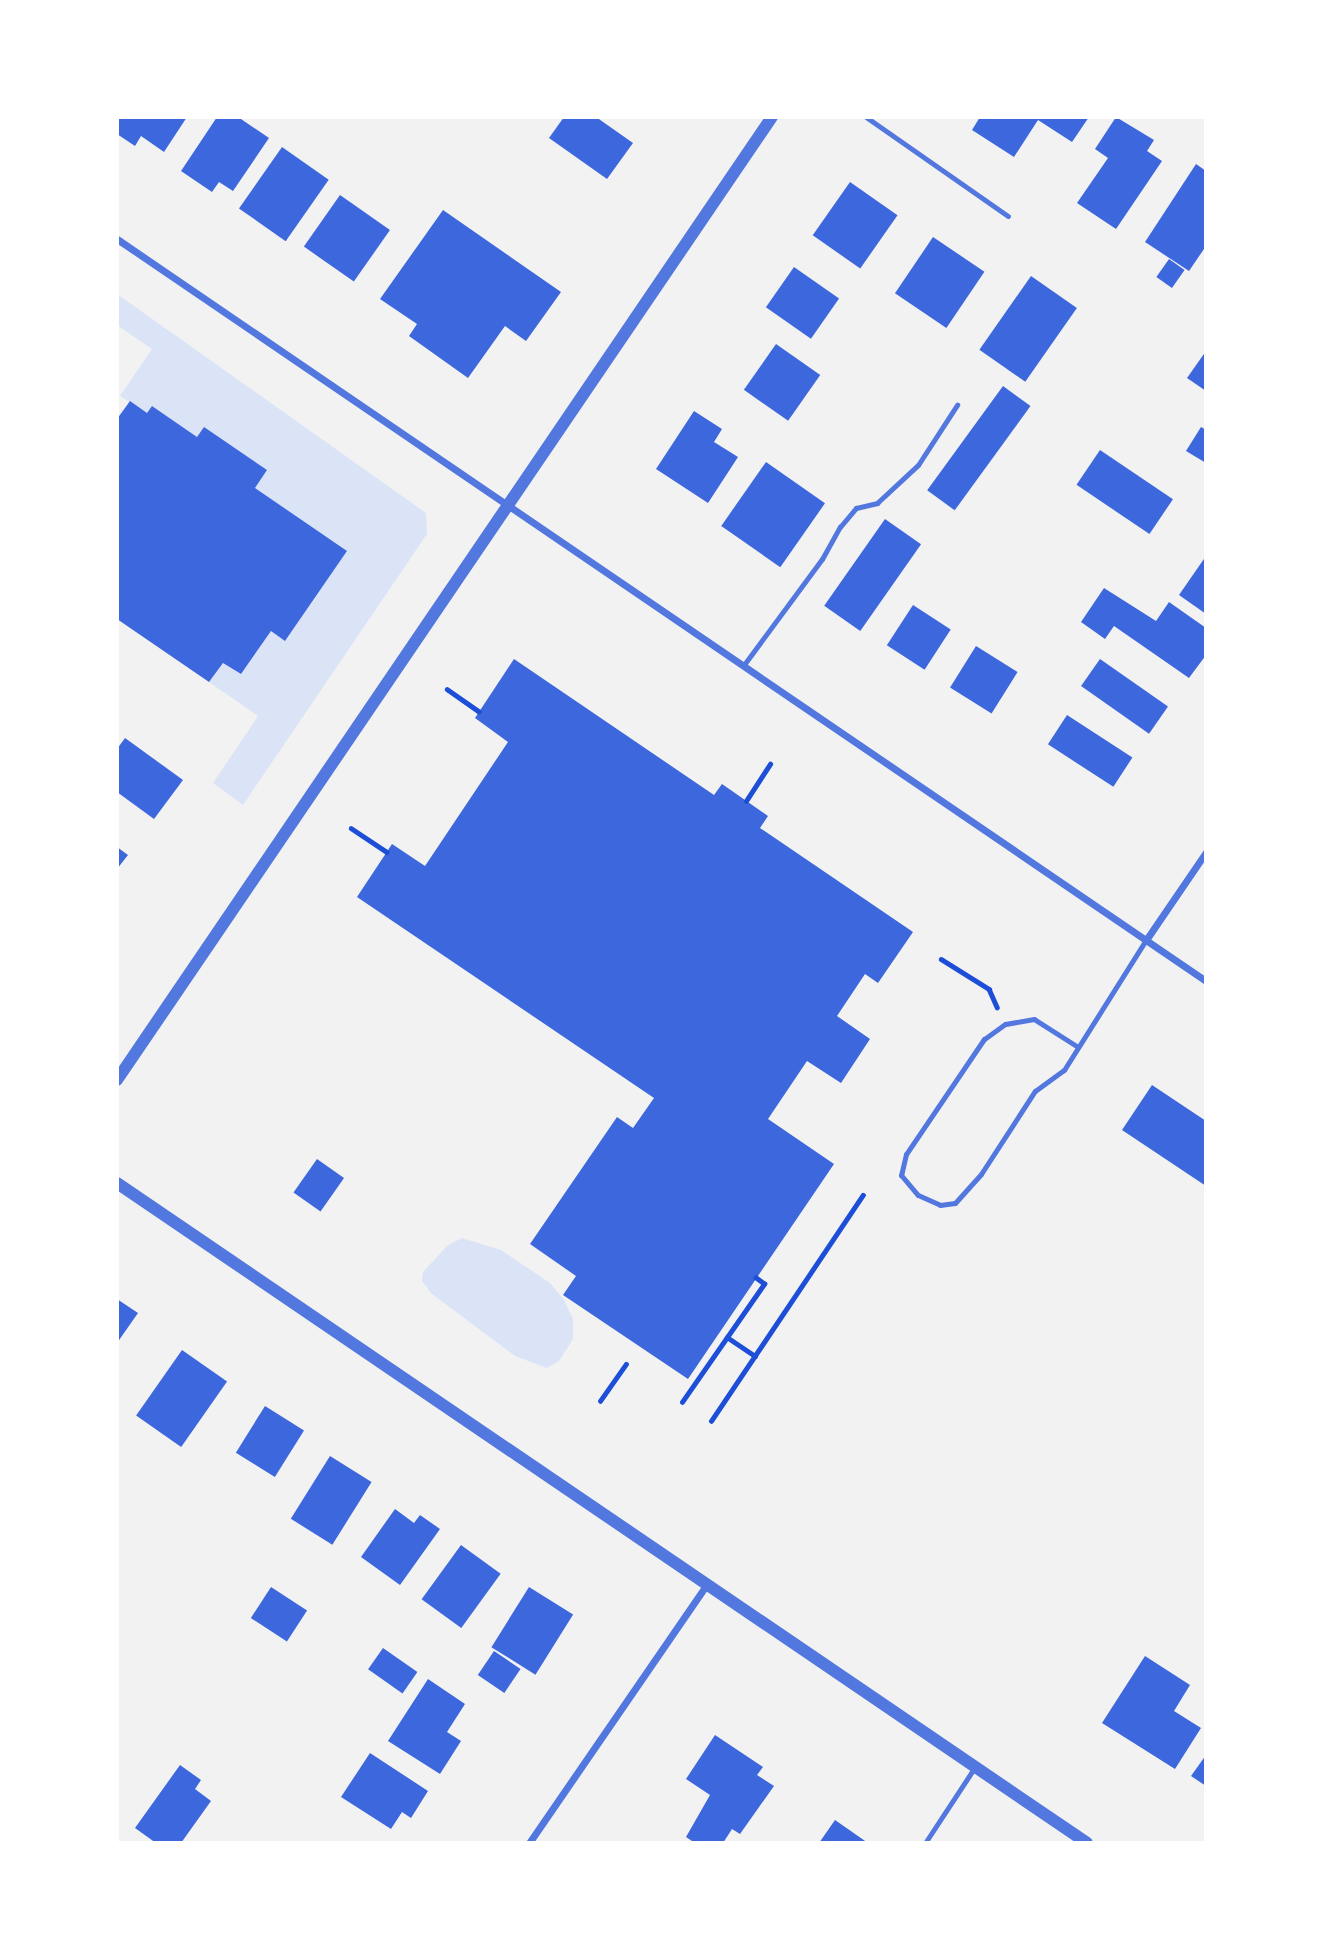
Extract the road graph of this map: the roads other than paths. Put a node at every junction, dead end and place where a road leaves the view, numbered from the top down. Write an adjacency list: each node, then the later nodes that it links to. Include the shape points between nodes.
1 (772, 117): 6 (street)
2 (866, 117): 3 (lane)
3 (1008, 216)
4 (117, 239): 6 (street)
5 (957, 405): 7 (lane, via 918,465 877,503 856,508 840,527 822,559)
6 (508, 505): 7 (street); 12 (street)
7 (743, 666): 9 (street)
8 (1206, 852): 9 (street)
9 (1146, 940): 10 (street); 11 (lane)
10 (1206, 981)
11 (1078, 1048): 11 (lane, via 1034,1019 1005,1024 967,1058 906,1154 901,1175 918,1195 940,1205 955,1203 981,1174 1035,1091 1064,1070)
12 (117, 1080)
13 (117, 1183): 14 (street)
14 (707, 1584): 15 (street); 16 (street)
15 (975, 1767): 17 (lane); 18 (street)
16 (529, 1843)
17 (925, 1843)
18 (1087, 1843)

